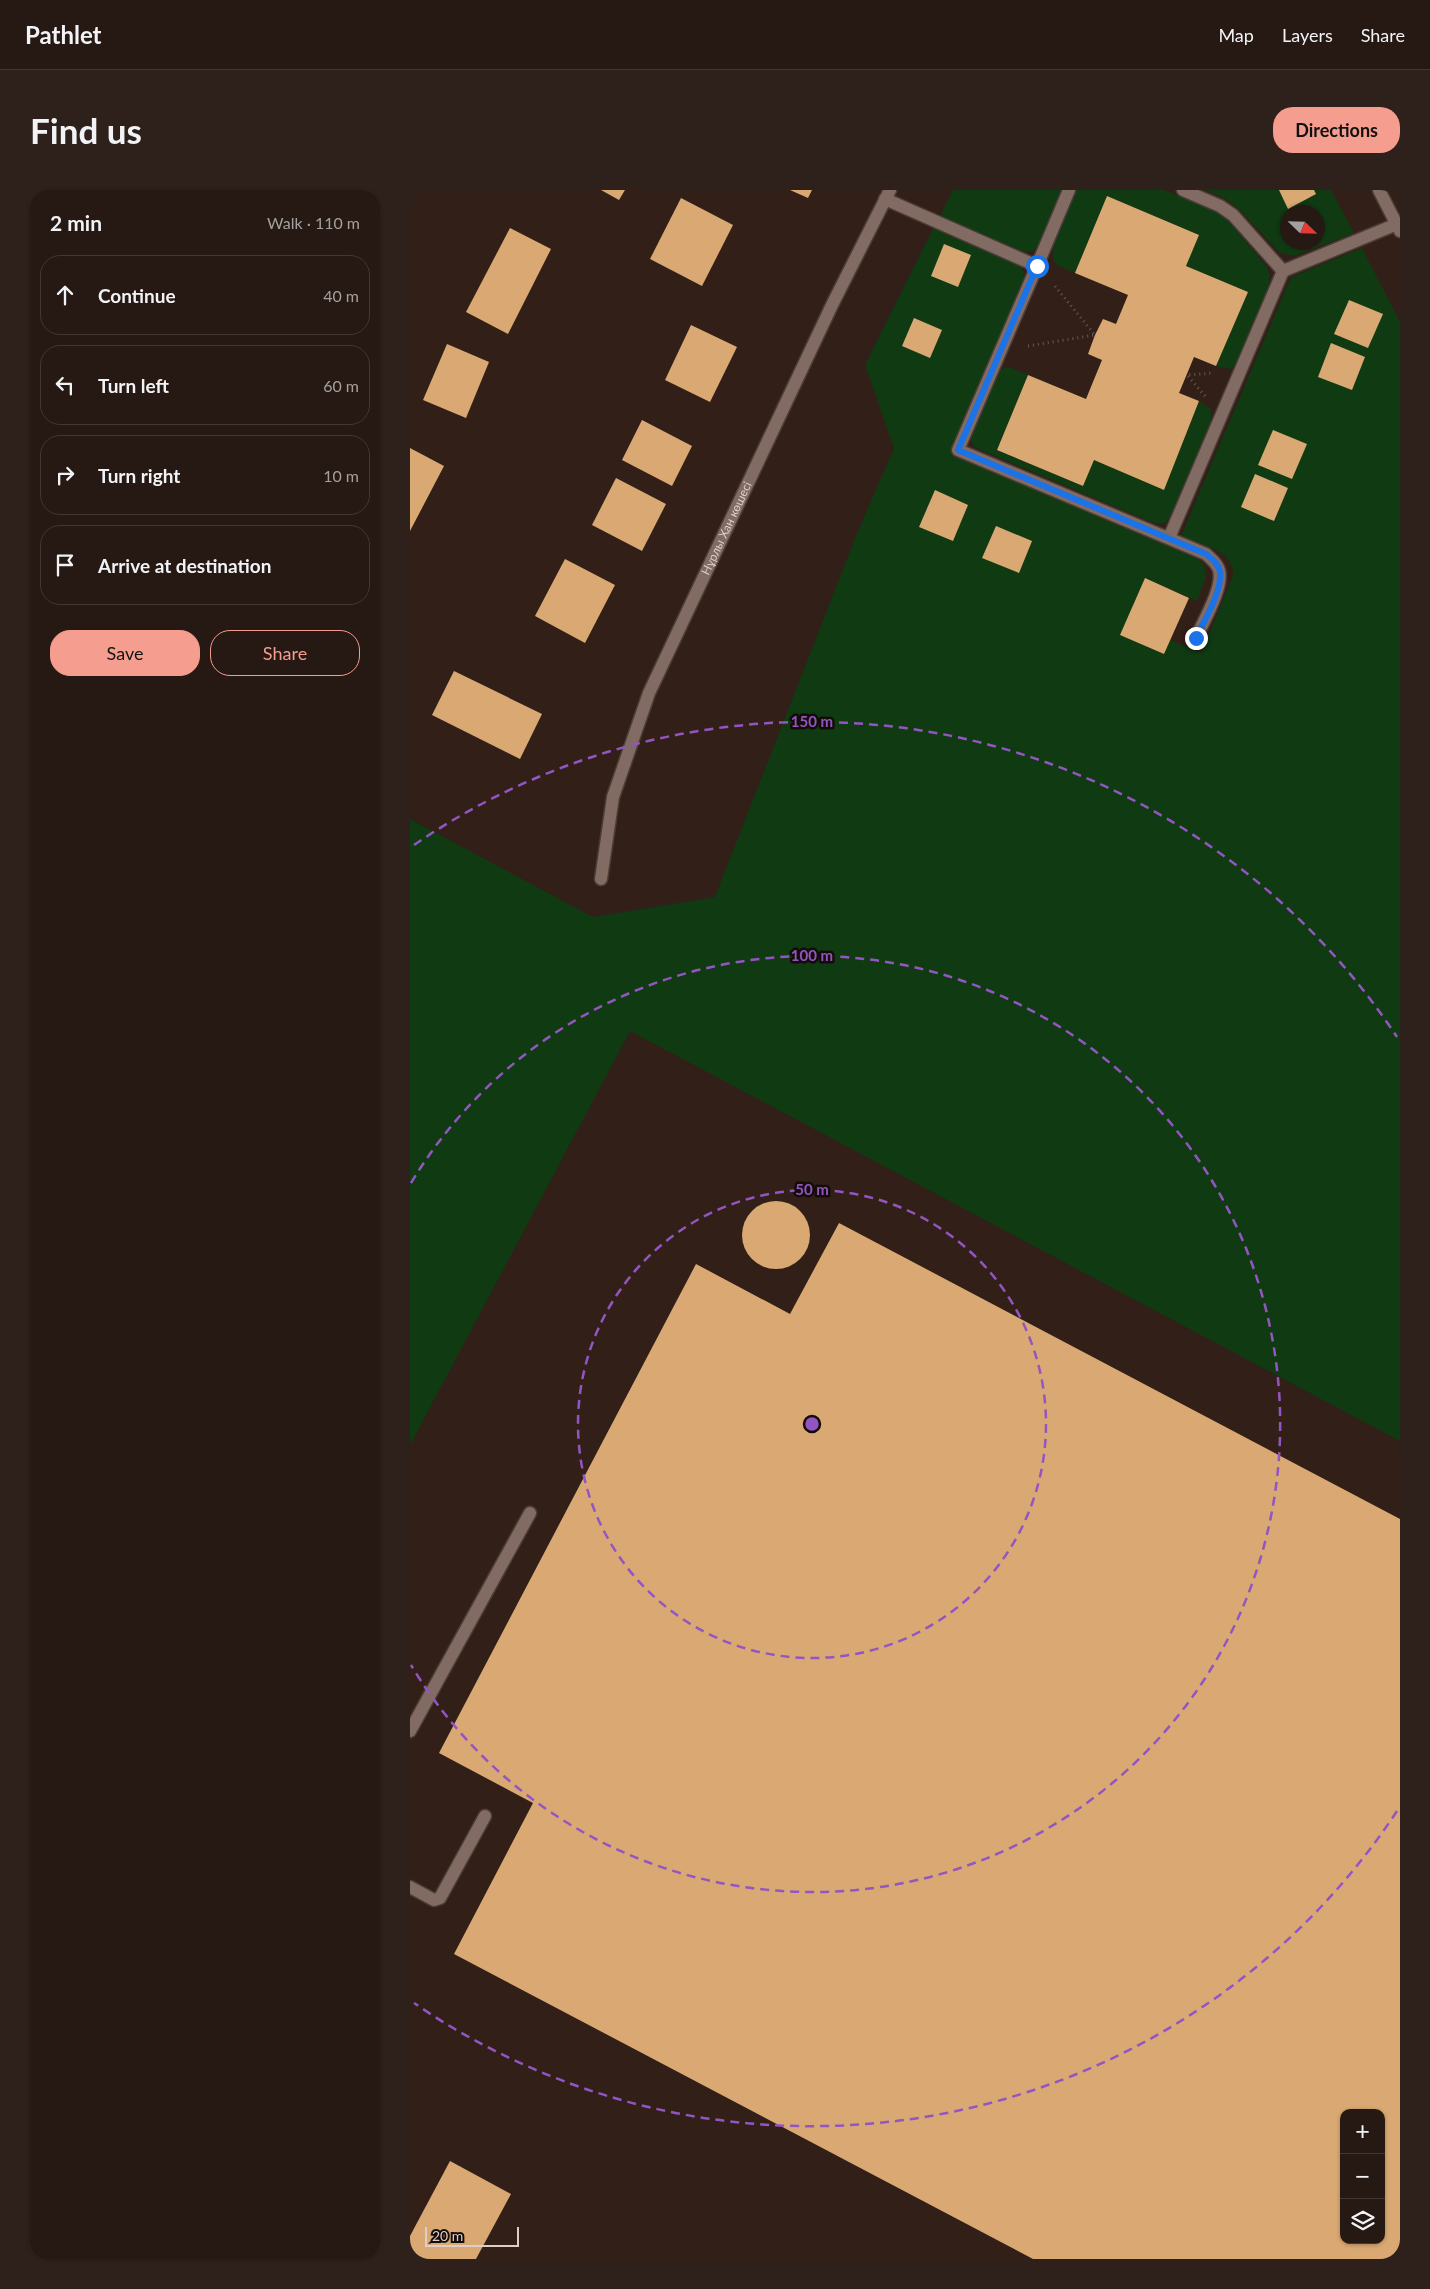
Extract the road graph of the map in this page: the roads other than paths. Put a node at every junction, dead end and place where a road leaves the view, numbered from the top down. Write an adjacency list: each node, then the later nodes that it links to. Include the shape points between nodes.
1 (1069, 190): 6 (street)
2 (1183, 190): 7 (street, via 1233,214)
3 (1378, 190): 5 (street)
4 (888, 195): 6 (street); 10 (street, Нұрлы Хан көшесі, via 832,305 649,693 613,797)
5 (1398, 227): 7 (street)
6 (1037, 266): 8 (street, via 958,450)
7 (1283, 271): 8 (street)
8 (1169, 538): 9 (street, via 1206,554 1220,571 1216,595)
9 (1196, 638)
10 (601, 879)
11 (530, 1513): 12 (street)
12 (410, 1731)
13 (485, 1816): 14 (street, via 440,1898 434,1900)
14 (410, 1887)

